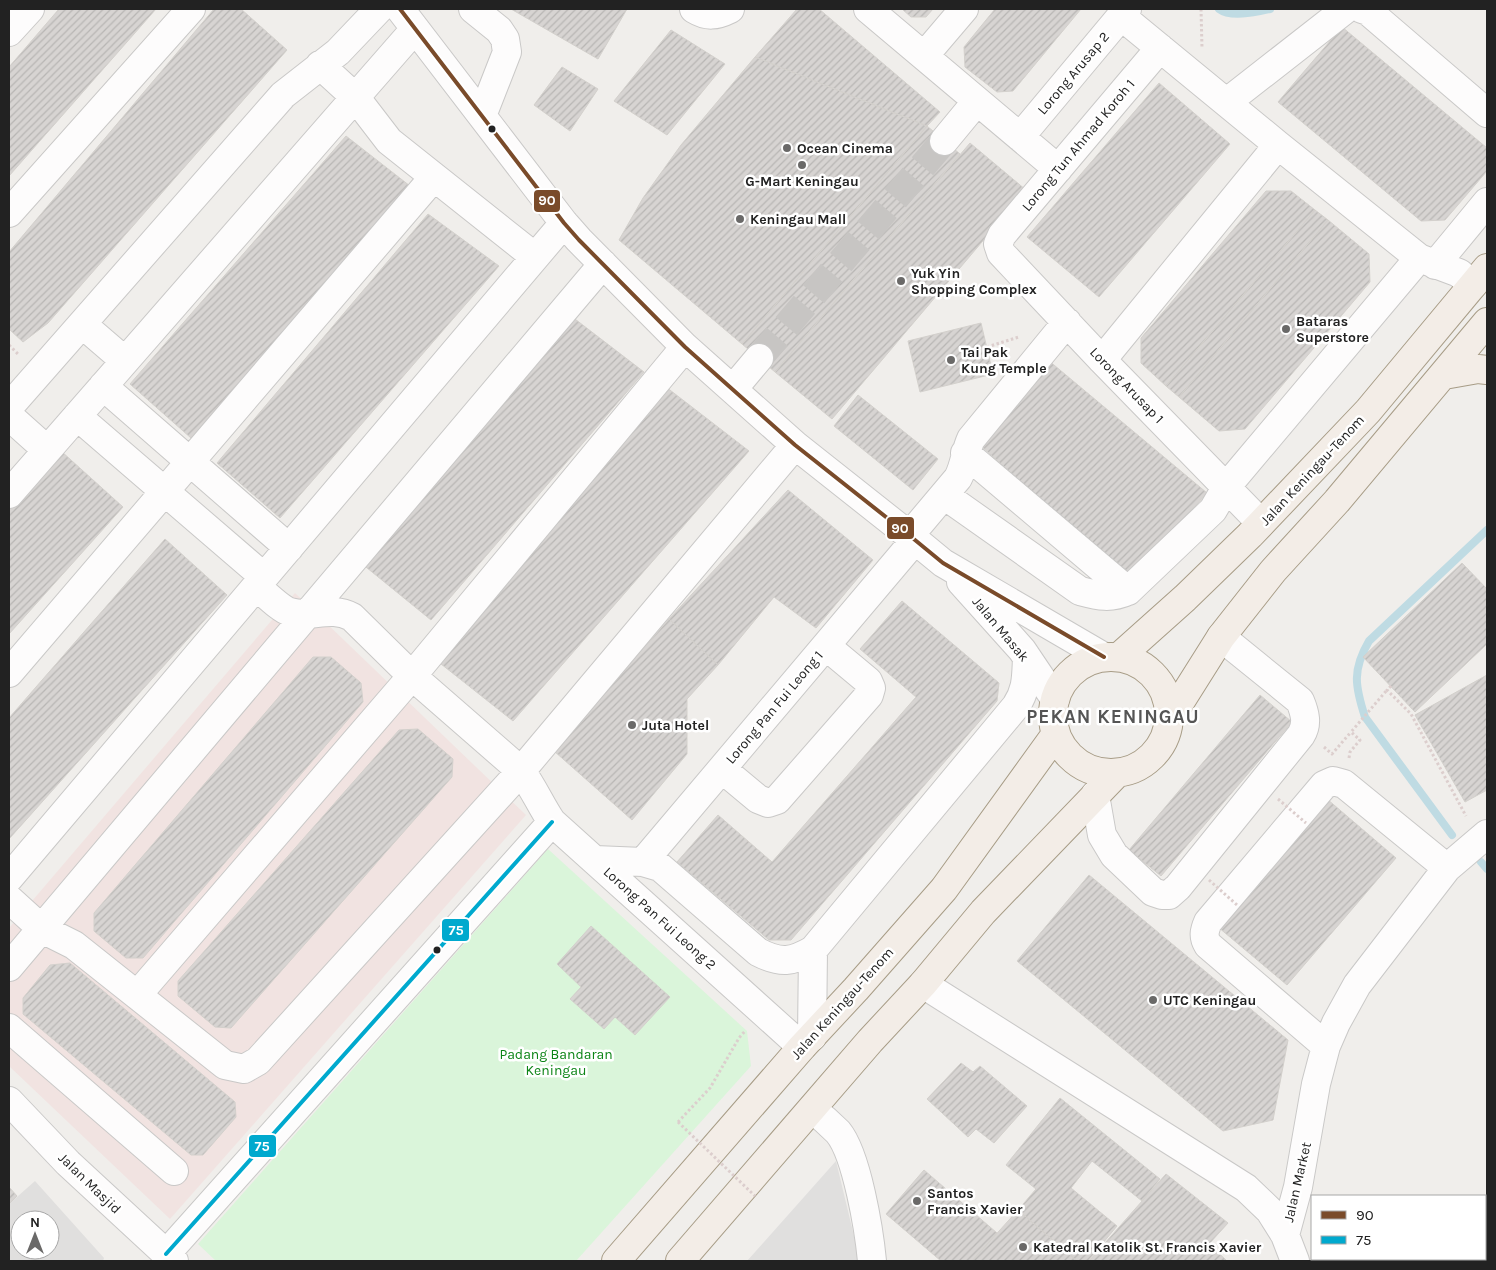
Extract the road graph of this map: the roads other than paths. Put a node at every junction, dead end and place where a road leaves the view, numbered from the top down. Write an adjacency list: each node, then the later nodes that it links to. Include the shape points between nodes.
1 (30, 9): 13 (street)
2 (191, 9): 28 (street)
3 (379, 9): 16 (street, via 349,41)
4 (472, 9): 21 (street, via 499,30 505,39 507,52)
5 (694, 9): 6 (street, via 714,16)
6 (730, 9)
7 (868, 9): 15 (street)
8 (964, 9): 15 (street)
9 (1346, 9): 19 (street)
10 (1362, 9): 20 (street)
11 (1124, 12): 14 (street); 22 (street, Lorong Arusap 2)
12 (408, 19): 17 (street); 21 (street, Jalan Masak)
13 (9, 32)
14 (1160, 48): 19 (street); 25 (street, Lorong Tun Ahmad Koroh 1)
15 (924, 56): 18 (street)
16 (320, 65): 17 (street); 37 (street, via 283,95)
17 (356, 98): 26 (street, via 389,142); 41 (street)
18 (977, 101): 22 (street); 23 (street)
19 (1227, 102): 24 (street)
20 (1487, 113)
21 (482, 116): 29 (street, Jalan Masak)
22 (1020, 137): 25 (street)
23 (944, 141)
24 (1278, 146): 32 (street); 40 (street)
25 (1058, 169): 30 (street, Lorong Tun Ahmad Koroh 1)
26 (434, 177): 31 (street); 52 (street)
27 (1487, 202): 32 (street)
28 (9, 213)
29 (564, 223): 31 (street); 33 (street, Jalan Masak)
30 (998, 244): 35 (street, Lorong Arusap 1, via 1001,253)
31 (535, 258): 59 (street)
32 (1427, 262): 34 (street, via 1459,274); 53 (street)
33 (603, 264): 38 (street, Jalan Masak); 63 (street)
34 (1480, 276): 57 (main road, Jalan Keningau-Tenom, via 1368,411)
35 (1067, 322): 40 (street, Lorong Arusap 1); 51 (street, Lorong Pan Fui Leong 1, via 971,439)
36 (1487, 322): 43 (main road)
37 (82, 324): 41 (street); 46 (street)
38 (685, 347): 45 (street, Jalan Masak); 69 (street)
39 (759, 358): 45 (street)
40 (1102, 360): 53 (street, Lorong Arusap 1)
41 (125, 361): 44 (street)
42 (1487, 370): 43 (main road)
43 (1444, 375): 64 (main road)
44 (103, 386): 48 (street); 52 (street)
45 (733, 389): 49 (street, Jalan Masak)
46 (9, 407)
47 (9, 416): 50 (street)
48 (77, 416): 50 (street); 54 (street)
49 (795, 445): 58 (street, Jalan Masak); 74 (street)
50 (47, 450): 55 (street)
51 (965, 453): 56 (street, Lorong Pan Fui Leong 1, via 963,469); 62 (street)
52 (190, 462): 54 (street); 59 (street)
53 (1227, 486): 57 (street, Lorong Arusap 1); 62 (street, via 1213,510)
54 (164, 491): 61 (street); 68 (street)
55 (9, 494)
56 (944, 495): 58 (street, Lorong Pan Fui Leong 1); 62 (street, via 1080,591 1098,596 1116,596)
57 (1262, 523): 66 (main road, Jalan Keningau-Tenom, via 1185,598)
58 (913, 538): 60 (street, Jalan Masak); 65 (street, Lorong Pan Fui Leong 1)
59 (289, 548): 61 (street)
60 (943, 563): 66 (street, Jalan Masak); 67 (street, Jalan Masak)
61 (260, 582): 63 (street, via 285,610); 82 (street)
62 (1128, 591)
63 (310, 613): 69 (street, via 344,612); 84 (street)
64 (1221, 637): 71 (main road); 76 (street, via 1300,701 1306,717 1305,728 1169,895 1153,892 1114,855 1102,836)
65 (826, 646): 73 (street, Lorong Pan Fui Leong 1); 73 (street, Lorong Pan Fui Leong 1, via 868,681 871,688 869,696 777,800 768,803 758,799)
66 (1112, 657): 70 (main road, via 1088,661 1075,669 1063,682); 71 (main road, via 1136,662 1150,672 1162,685)
67 (1027, 658): 70 (street, Jalan Masak); 85 (street, Lorong Pan Fui Leong 2, via 1026,683 1016,706)
68 (9, 673)
69 (412, 676): 74 (street); 88 (street)
70 (1055, 699): 72 (main road, via 1052,717)
71 (1170, 718): 75 (main road, via 1167,734 1148,761)
72 (1056, 734): 75 (main road, via 1065,751 1080,764 1098,772); 90 (main road, Jalan Keningau-Tenom, via 944,889)
73 (722, 769): 80 (street, Lorong Pan Fui Leong 1)
74 (521, 771): 77 (street); 88 (street, via 258,1061 244,1069 225,1065)
75 (1117, 773): 76 (main road)
76 (1094, 795): 87 (main road, via 983,912)
77 (552, 822): 79 (street); 96 (street)
78 (1483, 837): 81 (street, Jalan Market)
79 (595, 860): 80 (street, Lorong Pan Fui Leong 2); 90 (street, Lorong Pan Fui Leong 2, via 762,1011)
80 (643, 862): 85 (street, Lorong Pan Fui Leong 2, via 660,867 767,957 798,959)
81 (1448, 868): 91 (street, Jalan Market, via 1357,985); 91 (street, via 1344,784 1333,781 1324,785 1208,922 1204,934 1208,945)
82 (9, 878)
83 (9, 899): 84 (street)
84 (42, 929): 86 (street); 88 (street, via 74,945)
85 (813, 950): 90 (street)
86 (9, 967)
87 (923, 984): 93 (main road); 95 (street, Jalan Market, via 1246,1188 1270,1211)
88 (138, 994)
89 (9, 1028): 94 (street)
90 (807, 1042): 97 (main road, Jalan Keningau-Tenom)
91 (1326, 1046): 95 (street, Jalan Market, via 1298,1187)
92 (9, 1101): 96 (street, Jalan Masjid, via 68,1163)
93 (812, 1109): 98 (main road); 99 (street, via 838,1133 846,1146 855,1170)
94 (174, 1171)
95 (1284, 1235): 100 (street)
96 (170, 1258)
97 (616, 1261)
98 (680, 1261)
99 (872, 1261)
100 (1295, 1261)

